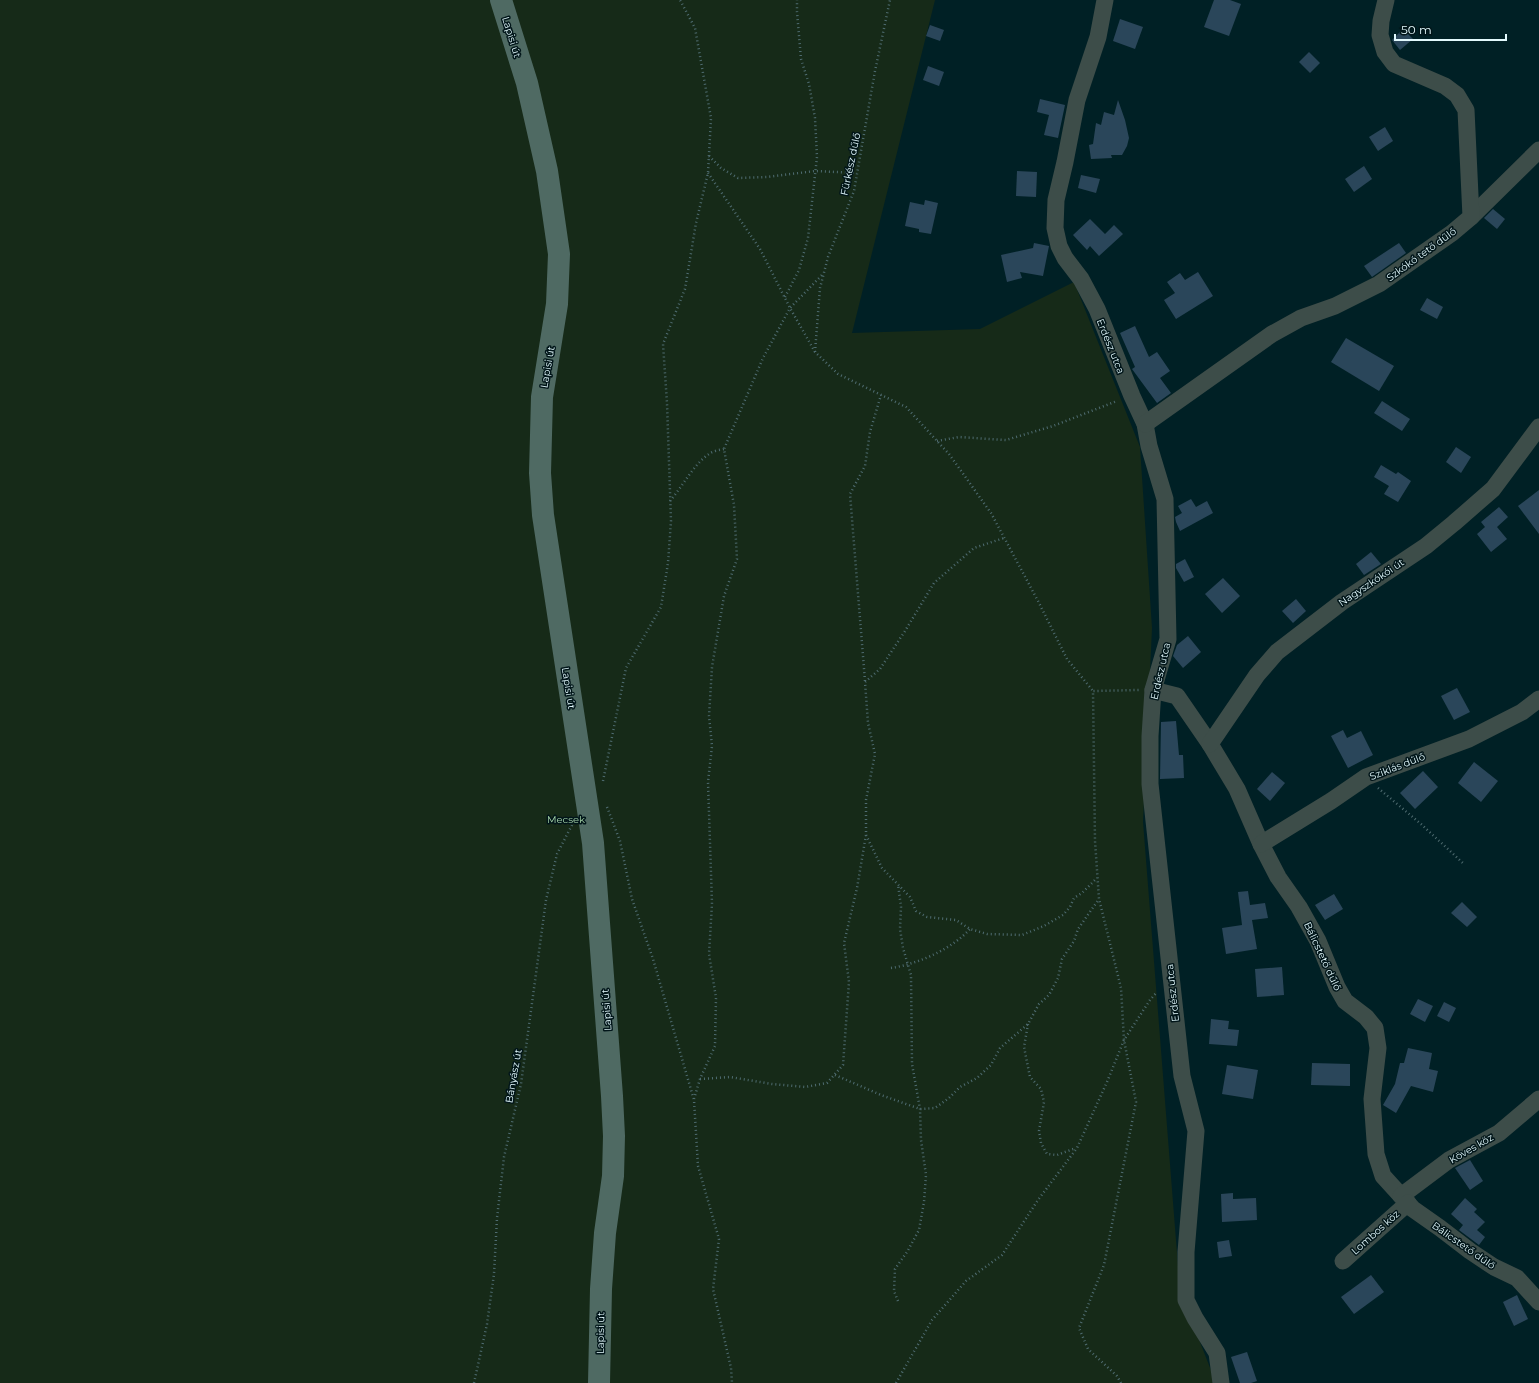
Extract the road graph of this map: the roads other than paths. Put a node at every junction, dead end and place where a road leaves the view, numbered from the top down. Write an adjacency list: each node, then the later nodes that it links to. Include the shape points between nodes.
1 (501, 0): 16 (street, Lapisi út, via 527,83 547,171 559,254 557,304 542,397 540,473 543,515 561,643 598,795 593,842 614,1136 613,1176 604,1240 601,1289)
2 (1105, 0): 6 (street, Erdész utca, via 1098,37 1077,100 1056,200 1055,228 1058,246 1081,279 1097,309)
3 (1386, 0): 5 (street, via 1380,35 1385,52 1394,64 1445,86 1457,95 1466,110)
4 (1539, 150): 5 (street, Szkókó tető dűlő)
5 (1471, 216): 6 (street, Szkókó tető dűlő, via 1379,284 1335,306 1301,318 1272,334)
6 (1145, 424): 8 (street, Erdész utca, via 1165,499 1168,639)
7 (1539, 426): 10 (street, Nagyszkókói út, via 1493,489 1426,546 1342,602 1277,652 1257,675)
8 (1153, 690): 10 (street, Bálicstető dűlő, via 1177,696); 17 (street, Erdész utca, via 1150,784 1182,1076 1196,1130 1186,1252 1186,1300 1217,1353)
9 (1539, 699): 11 (street, Sziklás dűlő, via 1522,712 1469,739 1366,777)
10 (1210, 744): 11 (street, Bálicstető dűlő, via 1237,790)
11 (1261, 844): 13 (street, Bálicstető dűlő, via 1278,877 1318,941 1345,1001 1366,1017 1375,1028 1378,1048 1372,1099 1376,1154 1383,1176)
12 (1539, 1098): 13 (street, Köves köz, via 1499,1132 1449,1160)
13 (1405, 1199): 14 (street, Lombos köz); 15 (street, Bálicstető dűlő, via 1413,1209 1470,1251 1517,1278)
14 (1343, 1262)
15 (1539, 1302)
16 (599, 1383)
17 (1222, 1383)

